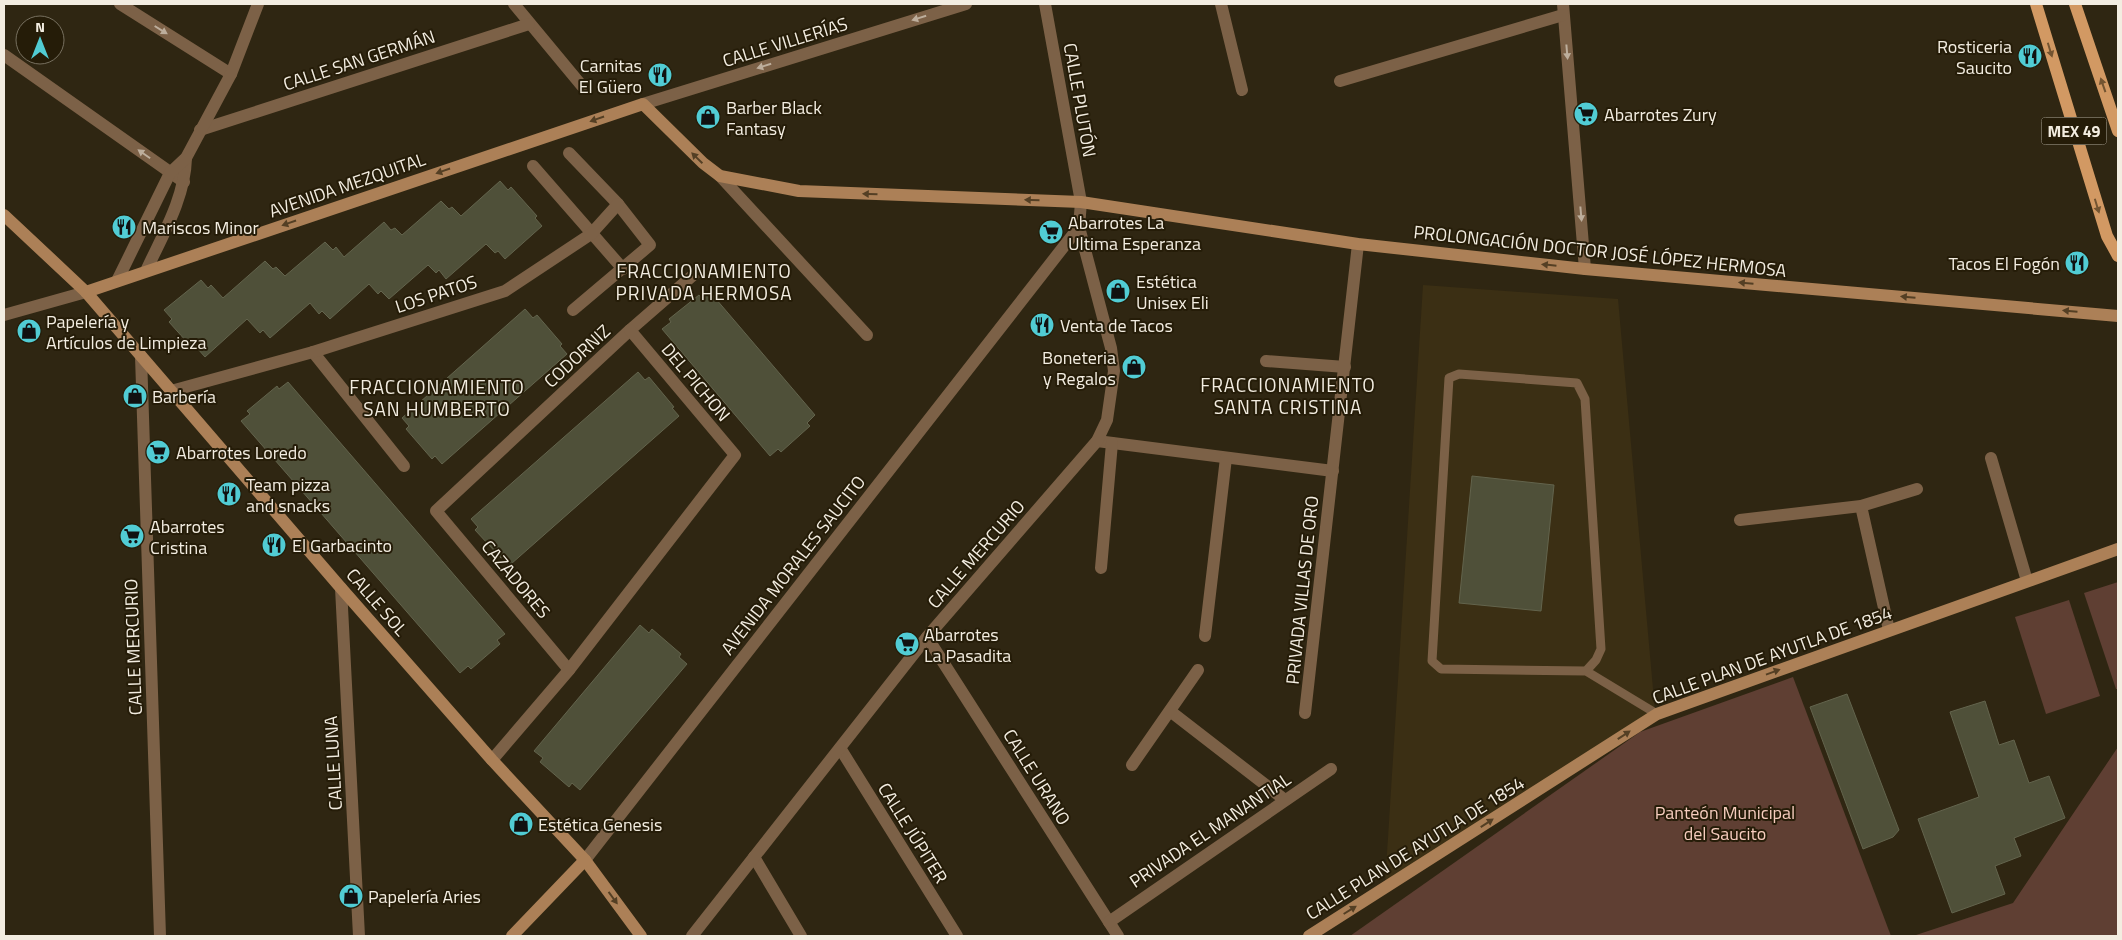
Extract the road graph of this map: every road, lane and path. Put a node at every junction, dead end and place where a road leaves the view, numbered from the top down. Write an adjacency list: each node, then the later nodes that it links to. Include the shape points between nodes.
1 (120, 4): 12 (street, one-way to 12)
2 (258, 4): 12 (street)
3 (514, 4): 10 (street)
4 (966, 4): 16 (street, CALLE VILLERÍAS, one-way to 16)
5 (1045, 4): 25 (street, CALLE PLUTÓN)
6 (1221, 4): 15 (street)
7 (2036, 4): 31 (main road, MEX 49, one-way to 31, via 2107,236)
8 (2075, 4): 18 (main road, MEX 49, one-way to 8)
9 (1563, 9): 13 (street); 33 (street, one-way to 33)
10 (529, 24): 14 (street); 17 (street, CALLE SAN GERMÁN)
11 (4, 55): 22 (street, one-way to 11)
12 (231, 74): 17 (street)
13 (1340, 81)
14 (582, 86)
15 (1242, 90)
16 (643, 104): 23 (main road, one-way to 16); 35 (main road, AVENIDA MEZQUITAL, one-way to 35)
17 (200, 130): 20 (street)
18 (2118, 131)
19 (568, 153): 26 (street)
20 (186, 158): 22 (street); 24 (street)
21 (533, 166): 29 (street)
22 (170, 173): 24 (street); 36 (street)
23 (720, 176): 25 (main road, PROLONGACIÓN DOCTOR JOSÉ LÓPEZ HERMOSA, one-way to 23, via 799,191); 42 (street)
24 (184, 182): 35 (street)
25 (1081, 202): 28 (street); 30 (main road, PROLONGACIÓN DOCTOR JOSÉ LÓPEZ HERMOSA)
26 (618, 204): 29 (street, LOS PATOS); 32 (street, via 650,244)
27 (4, 215): 37 (main road, CALLE SOL)
28 (1079, 227): 48 (street, CALLE MERCURIO, via 1111,348 1114,371 1107,420); 77 (street, AVENIDA MORALES SAUCITO)
29 (591, 234): 32 (street); 43 (street, LOS PATOS, via 505,291)
30 (1358, 244): 33 (main road, PROLONGACIÓN DOCTOR JOSÉ LÓPEZ HERMOSA, one-way to 30); 46 (street, PRIVADA VILLAS DE ORO)
31 (2118, 256)
32 (623, 269): 38 (street)
33 (1585, 269): 40 (main road, PROLONGACIÓN DOCTOR JOSÉ LÓPEZ HERMOSA, one-way to 33)
34 (699, 270): 41 (street, CODORNIZ)
35 (146, 272): 36 (main road, AVENIDA MEZQUITAL)
36 (117, 281): 37 (main road, AVENIDA MEZQUITAL)
37 (86, 292): 39 (street, AVENIDA MEZQUITAL); 44 (main road, CALLE SOL)
38 (573, 310)
39 (4, 315)
40 (2118, 316)
41 (630, 330): 56 (street, CODORNIZ); 65 (street, DEL PICHON, via 735,456)
42 (867, 335)
43 (313, 352): 47 (street, LOS PATOS); 52 (street)
44 (141, 356): 47 (main road, CALLE SOL); 79 (street, CALLE MERCURIO)
45 (1266, 361): 46 (street)
46 (1345, 367): 53 (street, PRIVADA VILLAS DE ORO)
47 (171, 391): 61 (main road, CALLE SOL)
48 (1098, 441): 49 (street); 64 (street, CALLE MERCURIO)
49 (1112, 443): 50 (street); 59 (street)
50 (1226, 458): 53 (street); 63 (street)
51 (1992, 458): 60 (street)
52 (404, 466)
53 (1333, 471): 69 (street, PRIVADA VILLAS DE ORO)
54 (1917, 489): 55 (street)
55 (1861, 506): 57 (street); 62 (street)
56 (436, 511): 65 (street, CAZADORES)
57 (1740, 520)
58 (2118, 549): 60 (main road, CALLE PLAN DE AYUTLA DE 1854)
59 (1101, 568)
60 (2027, 581): 62 (main road, CALLE PLAN DE AYUTLA DE 1854)
61 (341, 588): 72 (main road, CALLE SOL); 80 (street, CALLE LUNA)
62 (1890, 630): 70 (main road, CALLE PLAN DE AYUTLA DE 1854, one-way to 62)
63 (1205, 636)
64 (927, 637): 71 (street, CALLE MERCURIO); 78 (street, CALLE URANO)
65 (569, 670): 72 (street)
66 (1198, 670): 68 (street)
67 (1586, 671): 67 (lane, via 1441,669 1432,661 1449,378 1459,374 1577,383 1585,399 1601,649); 70 (lane)
68 (1170, 711): 73 (street); 75 (street)
69 (1306, 713)
70 (1657, 714): 87 (main road, CALLE PLAN DE AYUTLA DE 1854, one-way to 70)
71 (840, 748): 76 (street, CALLE MERCURIO); 85 (street, CALLE JÚPITER)
72 (492, 760): 77 (main road, CALLE SOL)
73 (1132, 765)
74 (1331, 769): 75 (street, PRIVADA EL MANANTIAL)
75 (1285, 800): 78 (street, PRIVADA EL MANANTIAL)
76 (754, 857): 83 (street, CALLE MERCURIO); 84 (street)
77 (585, 860): 81 (main road, AVENIDA MORALES SAUCITO); 82 (main road, CALLE SOL, one-way to 82)
78 (1109, 922): 86 (street, CALLE URANO)
79 (160, 936)
80 (359, 936)
81 (512, 936)
82 (641, 936)
83 (692, 936)
84 (801, 936)
85 (957, 936)
86 (1118, 936)
87 (1309, 936)

